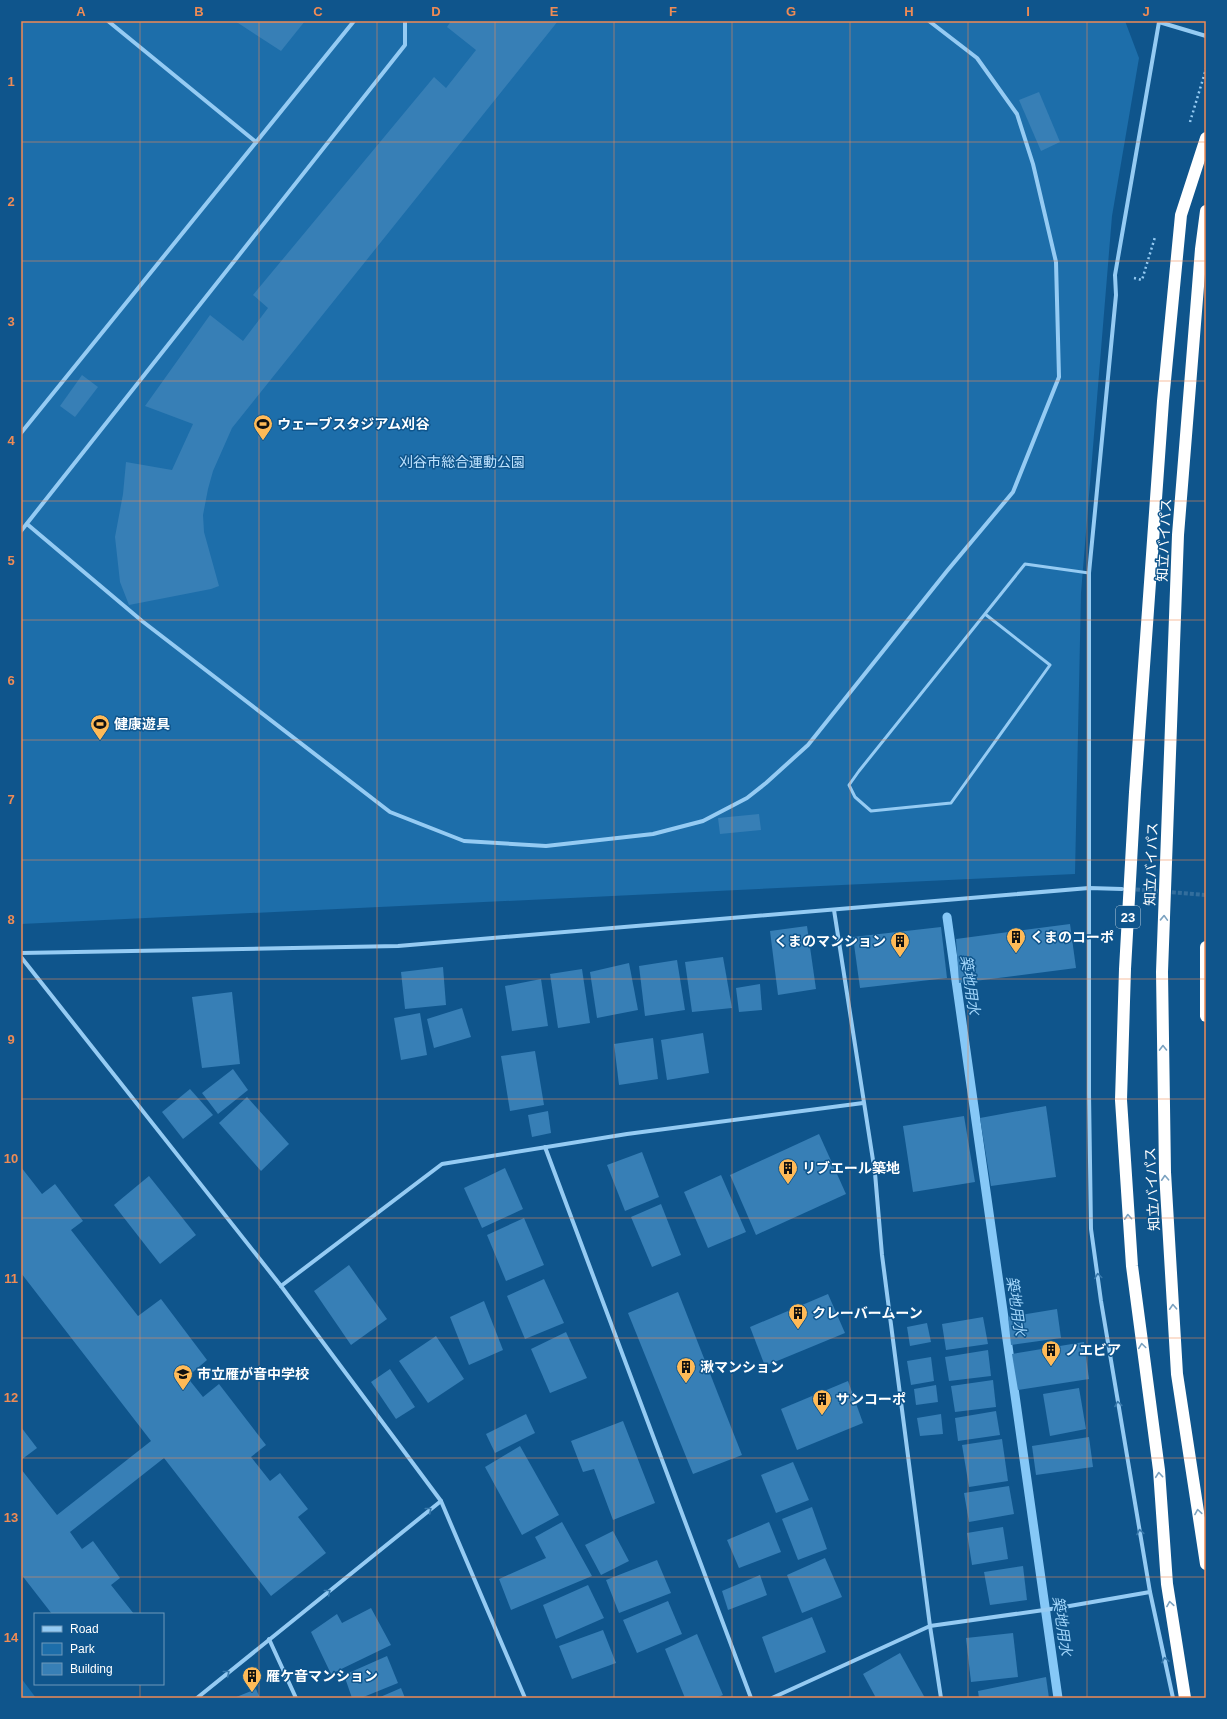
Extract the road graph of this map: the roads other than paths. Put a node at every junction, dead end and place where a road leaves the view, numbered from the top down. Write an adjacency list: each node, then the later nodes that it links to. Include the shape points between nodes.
1 (108, 21): 8 (street)
2 (354, 21): 8 (street)
3 (404, 21): 11 (street, via 405,44)
4 (929, 21): 11 (street, via 977,58 1017,114 1033,164 1056,262 1059,377 1013,492 808,746 747,798 703,821 654,834 546,846 464,841 390,812 142,621)
5 (1158, 22): 6 (street); 13 (street, via 1116,275)
6 (1206, 36)
7 (1206, 138): 37 (highway, 23, one-way to 7, via 1167,1584 1159,1470 1132,1266 1121,1100 1134,815 1163,401 1181,215)
8 (256, 142): 10 (street)
9 (1206, 212): 26 (highway, 知立バイパス, one-way to 9, via 1177,1374 1165,1172 1162,972 1178,535)
10 (21, 434)
11 (26, 524): 12 (street)
12 (21, 531)
13 (1089, 573): 14 (lane, via 1024,564); 15 (street)
14 (985, 614): 14 (lane, via 1050,665 951,802 871,811 856,797 849,785)
15 (1088, 888): 16 (street); 17 (street); 27 (street, one-way to 15, via 1101,1302 1092,1229)
16 (1122, 889)
17 (834, 910): 19 (street, via 398,946); 22 (street)
18 (1206, 947): 21 (highway)
19 (21, 954)
20 (21, 957): 24 (street)
21 (1206, 1016)
22 (863, 1103): 23 (street, via 635,1133); 28 (street, via 875,1174 882,1255)
23 (545, 1148): 24 (street, via 442,1164); 33 (street)
24 (281, 1286): 25 (street)
25 (441, 1501): 29 (street, one-way to 25); 32 (street)
26 (1206, 1564)
27 (1150, 1592): 28 (street); 36 (street, one-way to 27)
28 (930, 1626): 34 (street); 35 (street)
29 (269, 1640): 30 (street, one-way to 29); 31 (street)
30 (197, 1698)
31 (296, 1698)
32 (525, 1698)
33 (751, 1698)
34 (772, 1698)
35 (941, 1698)
36 (1173, 1698)
37 (1185, 1698)

